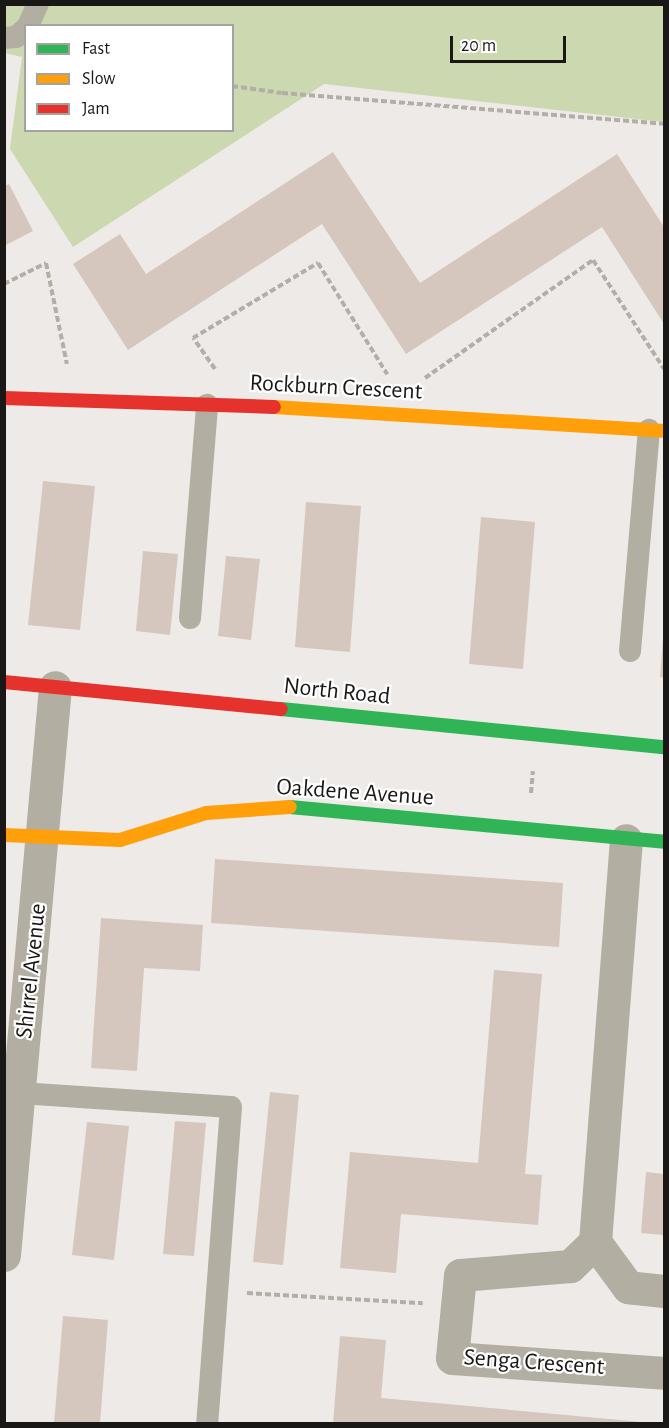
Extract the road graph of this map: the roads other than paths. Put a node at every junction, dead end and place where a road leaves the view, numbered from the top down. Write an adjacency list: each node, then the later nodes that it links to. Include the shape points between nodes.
1 (38, 4): 2 (lane)
2 (28, 24)
3 (24, 29): 4 (lane, via 16,37)
4 (4, 38)
5 (4, 398): 6 (street, Rockburn Crescent)
6 (207, 405): 7 (street, Rockburn Crescent, via 378,411); 8 (lane)
7 (657, 430): 9 (lane)
8 (190, 618)
9 (630, 651)
10 (4, 682): 11 (street, North Road)
11 (55, 687): 12 (street, North Road); 14 (street, Shirrel Avenue)
12 (664, 747)
13 (4, 836): 14 (street, Oakdene Avenue)
14 (45, 837): 15 (street, Oakdene Avenue, via 120,840 206,813 286,807); 17 (street, Shirrel Avenue)
15 (626, 840): 16 (street, Oakdene Avenue); 18 (street)
16 (664, 842)
17 (20, 1093): 19 (street, Shirrel Avenue); 22 (lane, via 231,1107)
18 (596, 1242): 20 (street, via 628,1287); 21 (street, Senga Crescent, via 570,1266 460,1275 452,1358)
19 (4, 1255)
20 (664, 1291)
21 (664, 1373)
22 (207, 1424)

